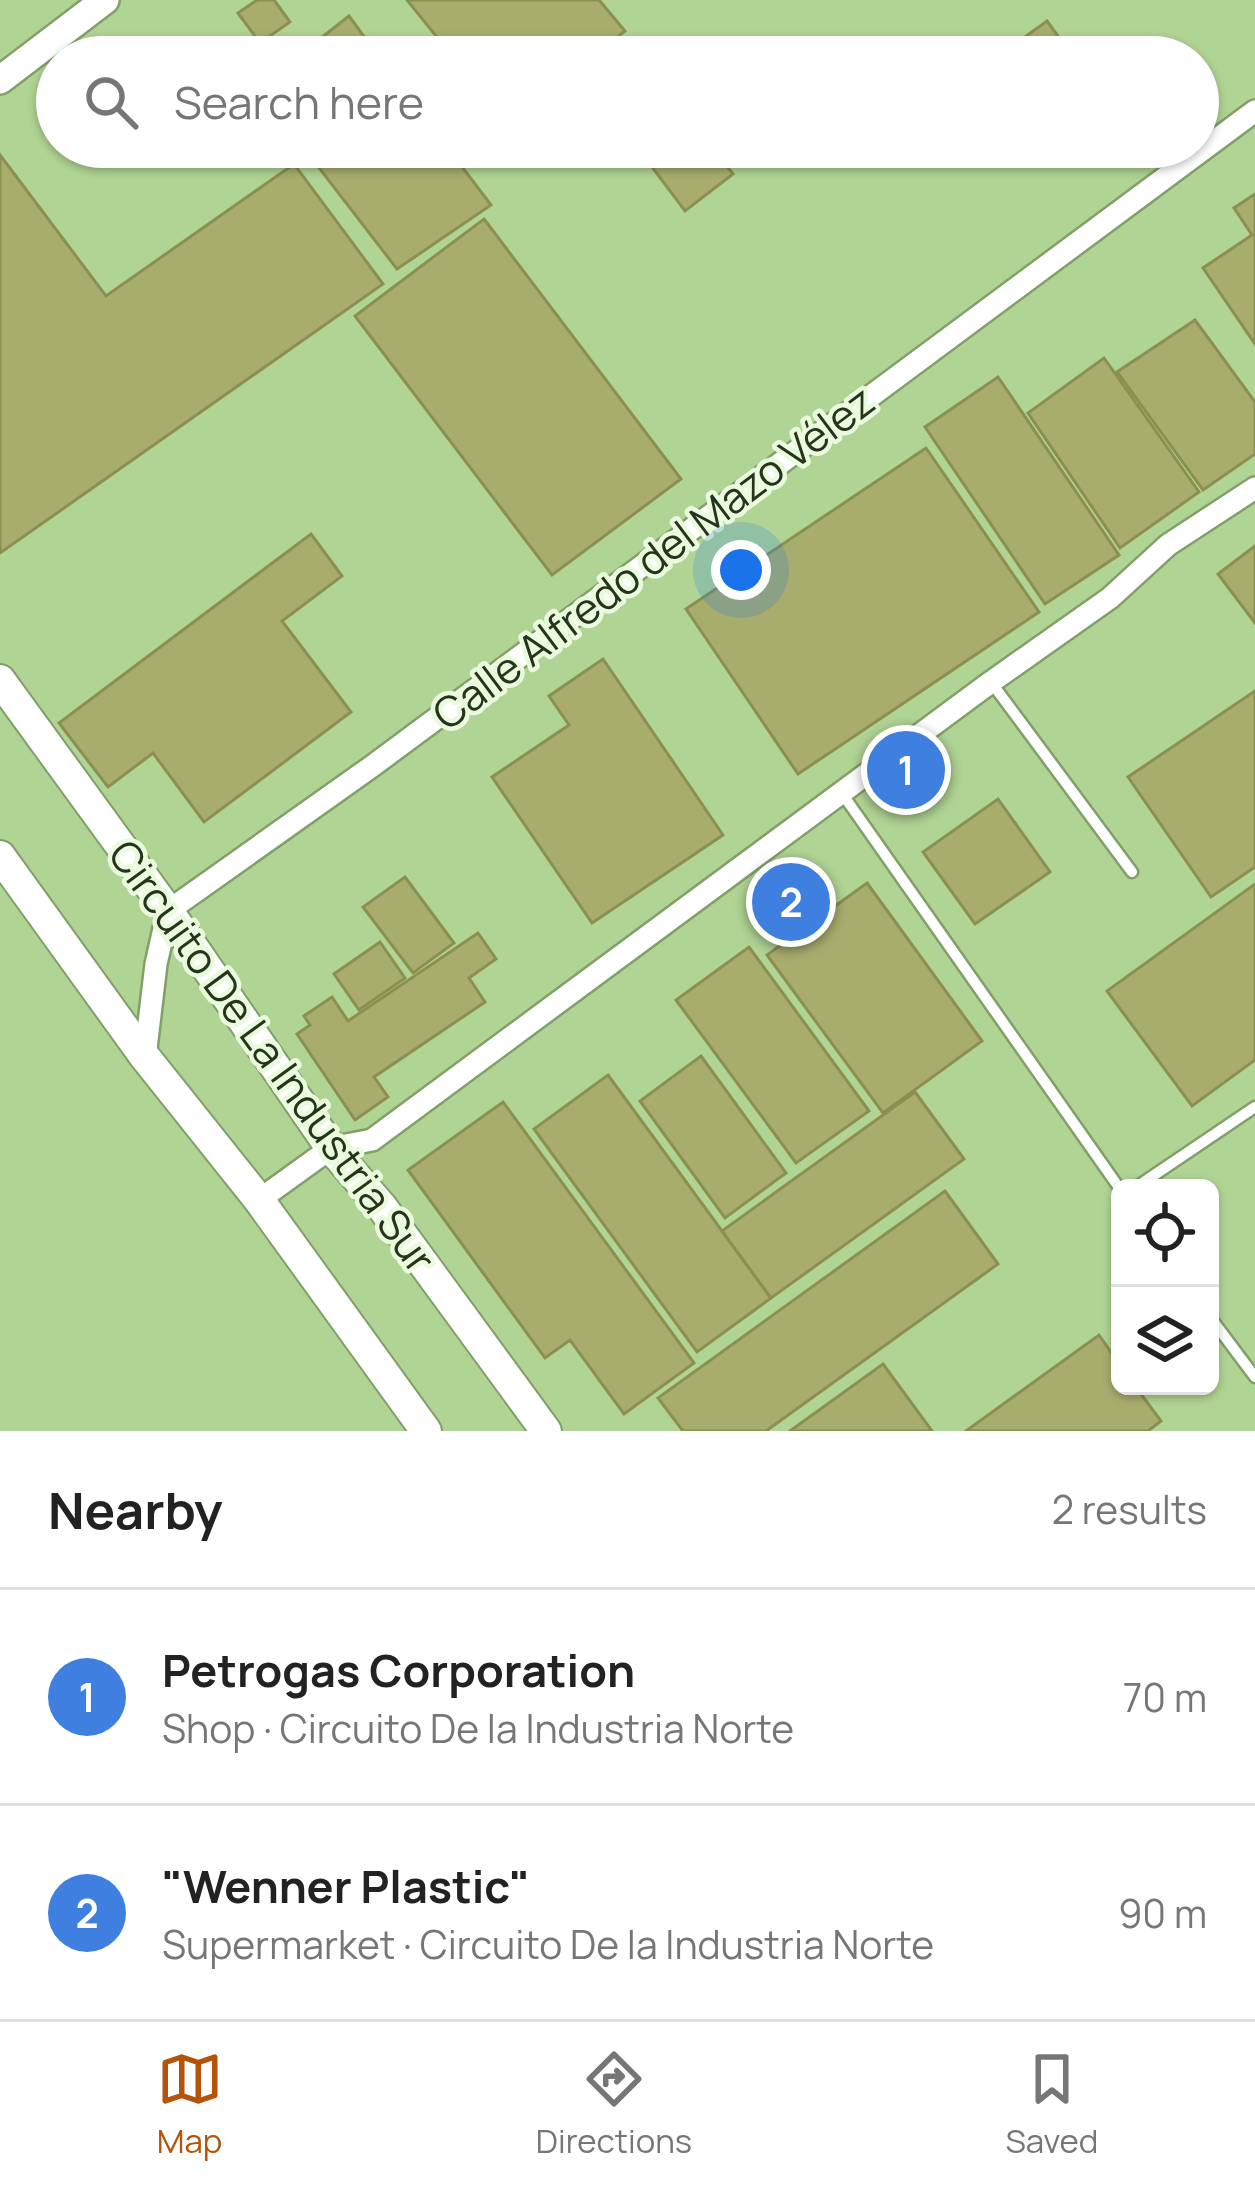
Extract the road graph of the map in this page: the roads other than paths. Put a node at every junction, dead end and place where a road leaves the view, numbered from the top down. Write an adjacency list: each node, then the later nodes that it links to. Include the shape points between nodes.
1 (105, 0): 2 (street)
2 (58, 36)
3 (36, 53): 4 (street)
4 (0, 80)
5 (1255, 111): 6 (street, Calle Alfredo del Mazo Vélez)
6 (1219, 138)
7 (1178, 168): 14 (street, Calle Alfredo del Mazo Vélez)
8 (1255, 488): 10 (street)
9 (0, 680): 14 (main road, Circuito De La Industria Sur)
10 (991, 682): 11 (street); 13 (lane)
11 (841, 792): 17 (street, via 372,1140); 18 (lane)
12 (0, 856): 15 (main road)
13 (1132, 872)
14 (169, 911): 15 (street); 17 (main road, Circuito De La Industria Sur)
15 (145, 1057): 20 (main road)
16 (1255, 1107): 19 (lane)
17 (332, 1148): 20 (street); 24 (main road, Circuito De La Industria Sur)
18 (1113, 1179)
19 (1149, 1179)
20 (259, 1200): 23 (main road)
21 (1219, 1329): 22 (lane)
22 (1255, 1377)
23 (426, 1431)
24 (546, 1431)

